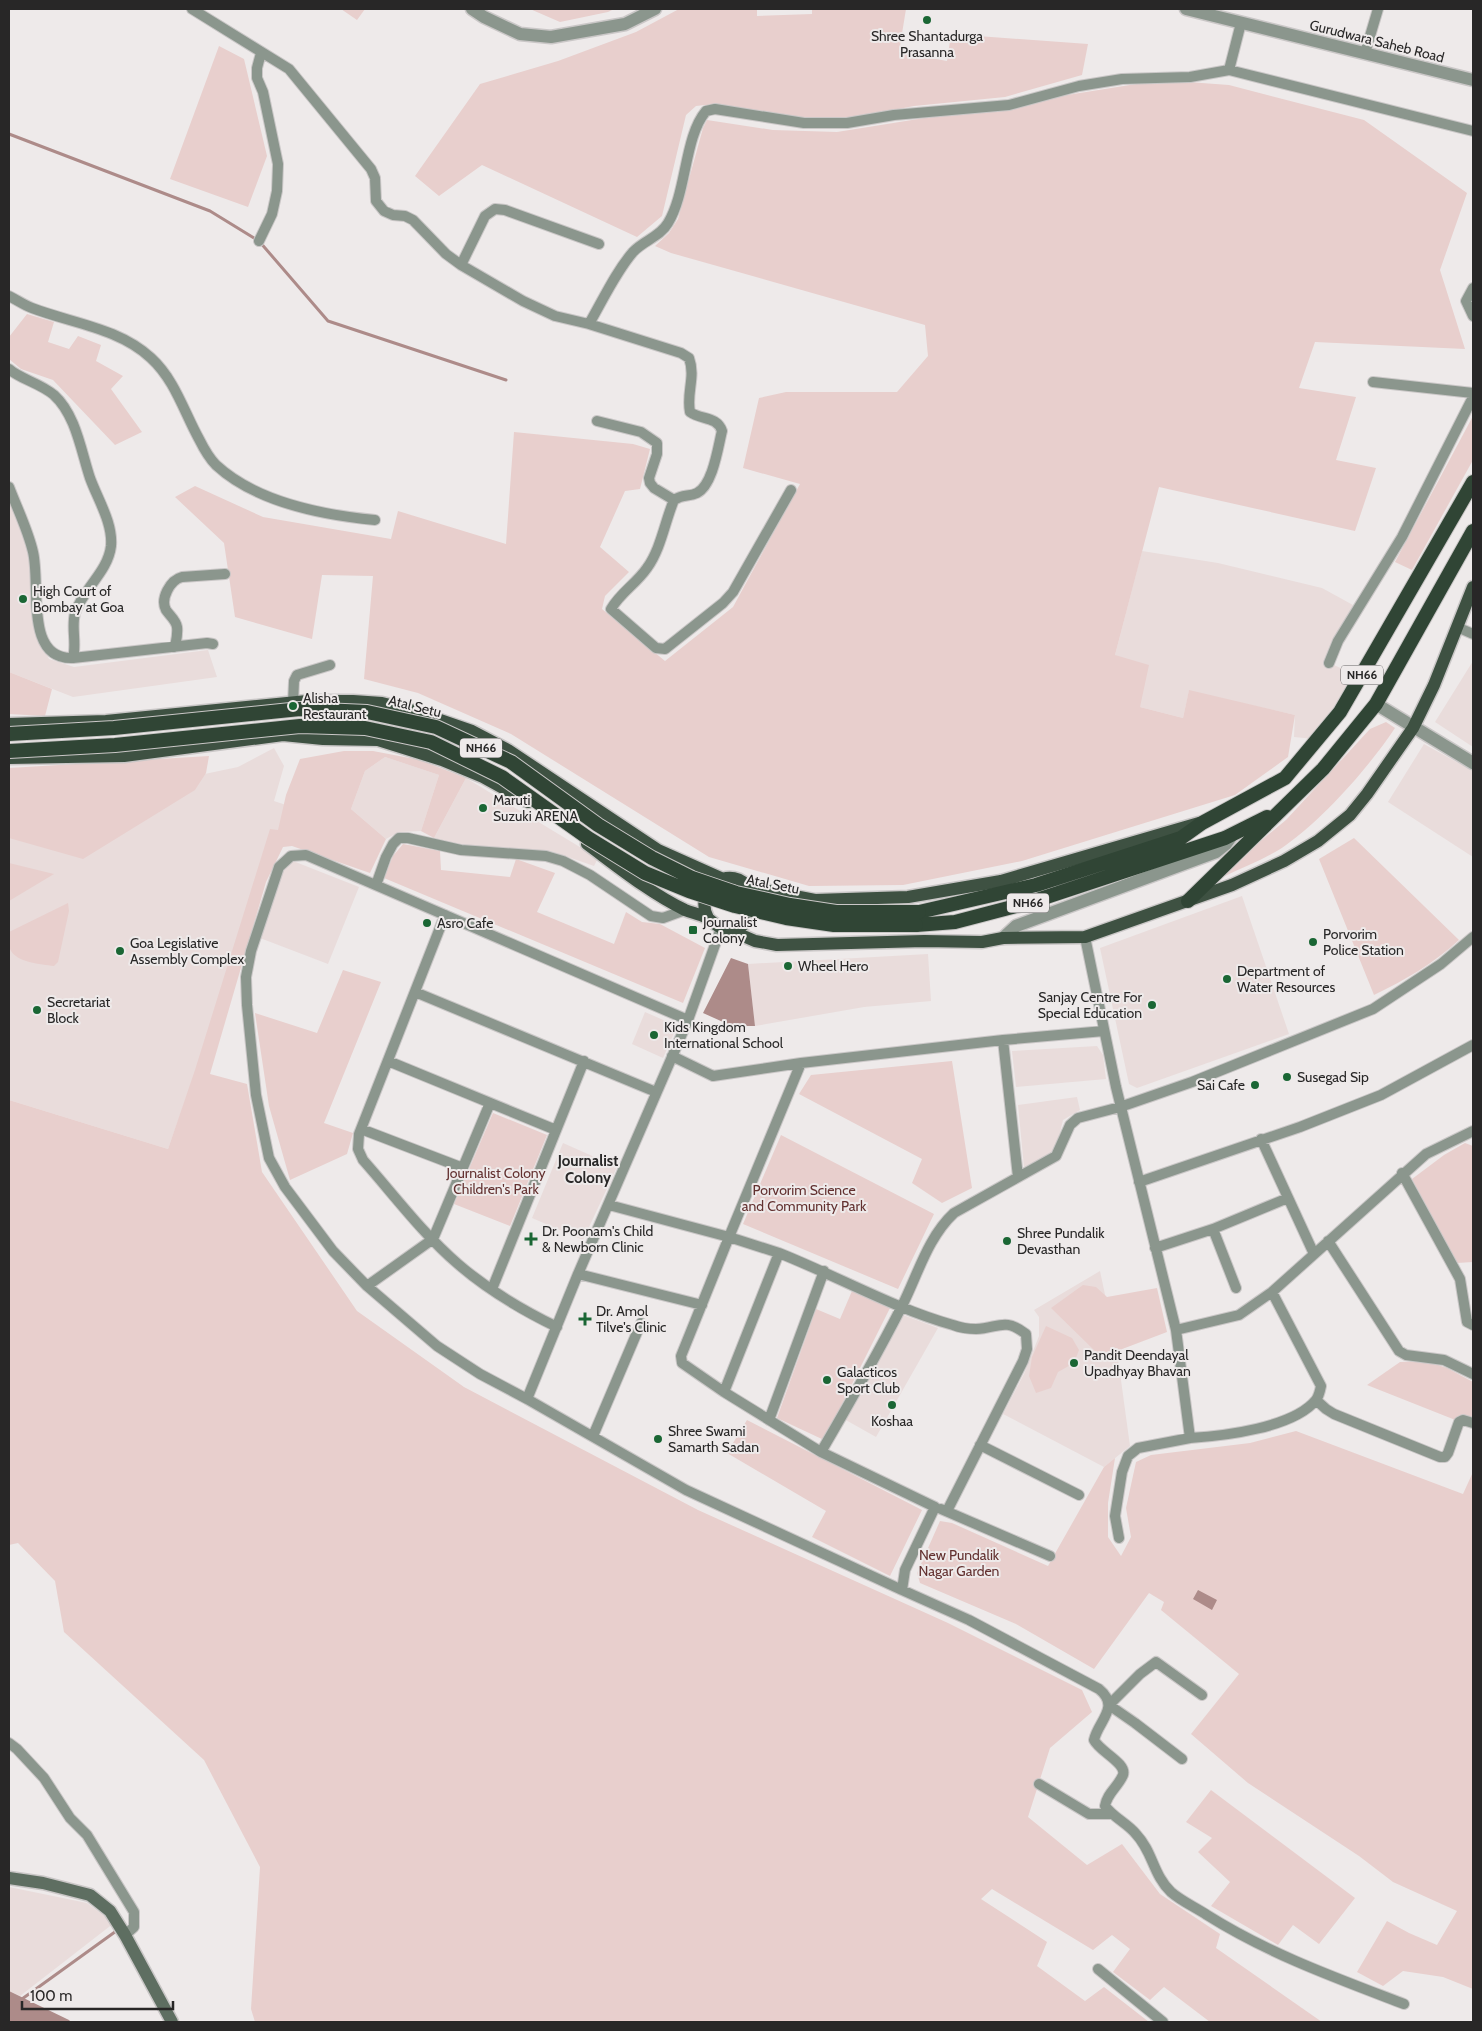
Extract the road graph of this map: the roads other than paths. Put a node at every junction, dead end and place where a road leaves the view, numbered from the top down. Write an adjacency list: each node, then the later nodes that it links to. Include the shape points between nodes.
1 (192, 9): 7 (street)
2 (472, 9): 3 (street, via 520,34 551,37 625,24)
3 (656, 9)
4 (1186, 9): 6 (street, Gurudwara Saheb Road)
5 (1378, 9): 8 (street)
6 (1242, 22): 8 (street, Gurudwara Saheb Road); 9 (street)
7 (261, 53): 12 (street, via 256,68 257,78 263,92 278,164 278,191 272,214); 14 (street, via 289,69 371,169 375,178 376,201 384,211 413,220 446,254)
8 (1364, 53): 10 (street, Gurudwara Saheb Road)
9 (1229, 70): 11 (street); 18 (street, via 1190,77 1122,79 1009,104 847,123 804,123 715,109 706,111 697,126 675,208 667,224 658,235 640,244 627,259)
10 (1473, 80)
11 (1473, 131)
12 (259, 241)
13 (599, 244): 14 (street, via 495,209 485,216)
14 (461, 264): 18 (street, via 555,316)
15 (1473, 288): 17 (street, via 1466,301)
16 (9, 296): 28 (street, via 31,308 102,330 151,358 172,382 214,464 237,481 277,500 337,516)
17 (1473, 316)
18 (589, 324): 27 (street, via 689,358 693,369 690,412 719,424 722,431 712,473 704,487 699,492 681,495)
19 (9, 369): 36 (street, via 49,391 65,409 110,530 111,548 75,614 76,648)
20 (1373, 382): 21 (street)
21 (1473, 393)
22 (1473, 397): 37 (street, via 1402,536 1338,641)
23 (597, 421): 27 (street, via 641,432 657,442 650,483)
24 (1473, 482): 48 (highway, NH66, via 1340,712 1285,778)
25 (9, 486): 36 (street, via 33,551 39,634 55,655)
26 (791, 490): 27 (street, via 733,592 665,649 656,648 611,609 647,568)
27 (674, 500)
28 (375, 520)
29 (1473, 531): 40 (highway)
30 (225, 574): 35 (street, via 176,578 171,584 164,603 177,625)
31 (1473, 587): 32 (main road)
32 (1457, 627): 33 (street); 42 (main road)
33 (1473, 634)
34 (213, 644): 35 (street)
35 (175, 648): 36 (street)
36 (73, 658)
37 (1329, 663)
38 (330, 665): 39 (street, via 297,675)
39 (292, 703): 41 (main road, via 102,721); 50 (main road, via 382,702 472,731 508,750 658,850)
40 (1376, 704): 42 (street, NH66); 47 (highway, NH66, via 1323,769)
41 (9, 724)
42 (1414, 728): 46 (street); 53 (main road, via 1350,815 1318,841 1284,861)
43 (9, 734): 57 (highway, Atal Setu / NH66, bridge, via 114,728 300,709 367,712 436,727 511,762 598,825 692,878 736,893 790,905)
44 (9, 751): 57 (highway, Atal Setu / NH66, bridge, via 115,745 300,726 365,728 431,742 502,777 588,838 645,873 689,891 786,918 834,925)
45 (9, 758): 54 (main road, via 124,756 283,735 378,740 442,760 522,798 649,889)
46 (1473, 763)
47 (1280, 811): 49 (highway, NH66); 53 (highway)
48 (1202, 823): 52 (main road, via 1002,880 908,897 815,900); 57 (highway, NH66, via 1181,838)
49 (1233, 834): 57 (highway, NH66, via 1019,906 956,922); 60 (street, via 1216,852 1016,926)
50 (724, 879): 52 (main road, via 737,880); 56 (main road, via 711,886 704,898)
51 (376, 885): 54 (street, via 392,844 399,838 408,838 461,850 546,856 590,876 651,916 663,918); 55 (street); 93 (street, via 306,855 291,856 279,867 251,951 246,977 256,1095 269,1158 285,1187 333,1251)
52 (748, 887): 58 (main road, via 754,896 753,914 741,926)
53 (1188, 901): 61 (main road)
54 (685, 910): 56 (main road)
55 (445, 915): 62 (street); 63 (street)
56 (708, 918): 58 (main road)
57 (917, 919)
58 (724, 929): 60 (main road, via 755,942 777,945 982,942); 63 (street)
59 (1473, 937): 73 (street, via 1441,964 1373,1009)
60 (1003, 938): 61 (main road)
61 (1085, 938): 64 (street)
62 (415, 992): 68 (street); 69 (street)
63 (688, 1020): 67 (street)
64 (1104, 1032): 65 (street); 73 (street)
65 (1003, 1040): 70 (street); 80 (street)
66 (1473, 1045): 77 (street, via 1381,1095)
67 (672, 1056): 70 (street, via 713,1076); 71 (street)
68 (388, 1061): 72 (street); 74 (street)
69 (584, 1061): 71 (street); 75 (street)
70 (800, 1063): 85 (street)
71 (656, 1092): 83 (street)
72 (490, 1103): 75 (street); 78 (street)
73 (1120, 1107): 80 (street, via 1078,1118 1070,1125 1056,1156); 81 (street)
74 (361, 1128): 78 (street); 86 (street, via 358,1149 363,1160)
75 (556, 1130): 95 (street)
76 (1473, 1131): 79 (street, via 1426,1154)
77 (1261, 1139): 81 (street); 82 (street)
78 (463, 1168): 86 (street)
79 (1402, 1173): 87 (street); 100 (street, via 1460,1279 1467,1322)
80 (1018, 1176): 98 (street, via 954,1213 942,1225)
81 (1139, 1182): 88 (street)
82 (1288, 1198): 84 (street); 90 (street)
83 (609, 1204): 85 (street); 92 (street)
84 (1213, 1228): 88 (street); 94 (street)
85 (728, 1237): 89 (street); 97 (street)
86 (433, 1240): 93 (street); 95 (street)
87 (1328, 1240): 90 (street); 103 (street, via 1399,1351 1406,1356 1444,1360)
88 (1155, 1248): 102 (street)
89 (779, 1253): 91 (street); 104 (street)
90 (1314, 1254): 96 (street)
91 (824, 1271): 98 (street); 107 (street)
92 (578, 1274): 97 (street); 101 (street)
93 (367, 1286): 105 (street, via 437,1346 480,1374)
94 (1236, 1288)
95 (492, 1289): 101 (street, via 520,1309)
96 (1272, 1292): 102 (street, via 1239,1315); 106 (street, via 1321,1386)
97 (702, 1305): 104 (street, via 682,1363)
98 (902, 1306): 111 (street, via 963,1328 977,1329 1003,1323 1016,1326 1026,1334 1027,1349 1023,1362); 112 (street)
99 (641, 1322): 109 (street)
100 (1473, 1325)
101 (557, 1327): 105 (street)
102 (1176, 1330): 110 (street)
103 (1473, 1374)
104 (724, 1392): 107 (street)
105 (527, 1398): 109 (street)
106 (1316, 1400): 108 (street, via 1334,1414 1440,1456 1448,1453 1459,1422); 110 (street, via 1286,1420 1232,1435)
107 (769, 1420): 112 (street)
108 (1473, 1422)
109 (594, 1436): 118 (street, via 686,1490)
110 (1190, 1438): 116 (street, via 1138,1448 1128,1456 1115,1516)
111 (980, 1445): 113 (street); 115 (street)
112 (821, 1452): 114 (street)
113 (1079, 1495)
114 (935, 1507): 115 (street); 118 (street, via 906,1570)
115 (947, 1511): 117 (street)
116 (1119, 1538)
117 (1050, 1556)
118 (902, 1590): 120 (street, via 969,1620 1099,1689 1107,1695)
119 (1202, 1695): 120 (street, via 1156,1662)
120 (1109, 1705): 122 (street); 124 (street, via 1094,1740 1097,1747 1122,1765 1124,1770 1106,1798 1105,1806)
121 (9, 1743): 126 (street, via 44,1778 108,1867 134,1912 134,1927)
122 (1182, 1759)
123 (1040, 1784): 124 (street, via 1088,1814)
124 (1111, 1814): 128 (street, via 1136,1834 1149,1853 1160,1880 1173,1894 1234,1932 1292,1961)
125 (9, 1878): 126 (main road, via 90,1895 110,1911)
126 (125, 1935): 129 (main road)
127 (1098, 1969): 130 (street)
128 (1404, 2004)
129 (172, 2022)
130 (1164, 2022)

